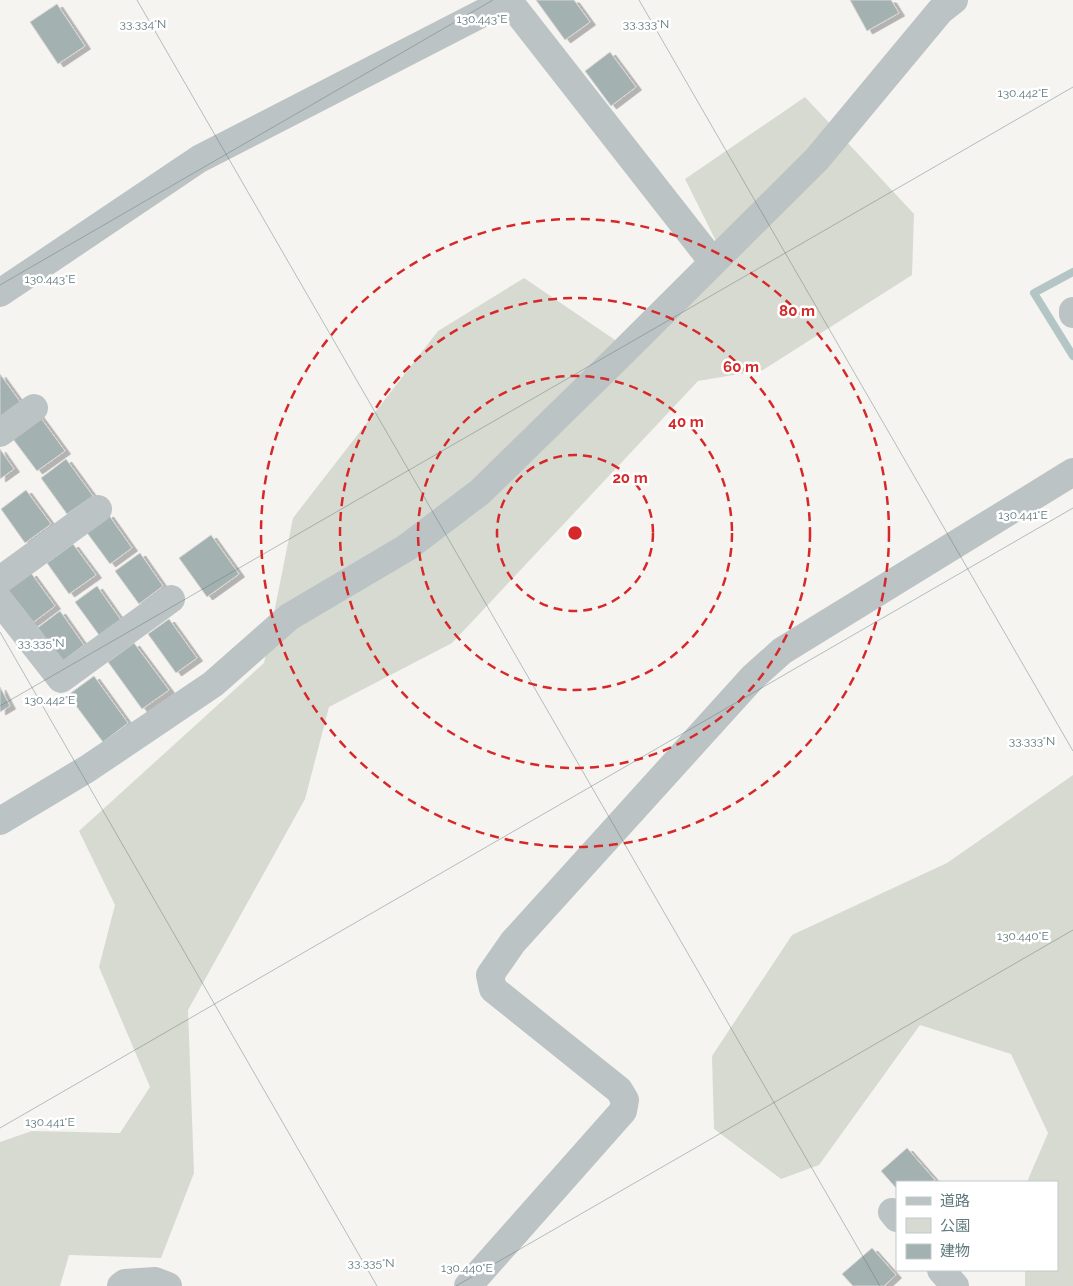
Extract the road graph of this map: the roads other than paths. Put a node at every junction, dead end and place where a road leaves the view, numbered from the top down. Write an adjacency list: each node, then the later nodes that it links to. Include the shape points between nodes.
1 (508, 0): 3 (street); 4 (street, via 199,159)
2 (954, 0): 3 (street, via 940,11 817,159)
3 (713, 262): 12 (street, via 480,492 406,548 290,617 213,684 87,769)
4 (0, 292)
5 (34, 408): 6 (street)
6 (0, 433)
7 (1073, 472): 16 (street, via 782,651 752,677 513,942 490,975 492,989 619,1090 625,1100 624,1111)
8 (98, 509): 9 (street)
9 (0, 580)
10 (171, 599): 11 (street, via 61,679)
11 (0, 601)
12 (0, 821)
13 (943, 1271): 17 (street)
14 (121, 1286): 15 (street, via 155,1281)
15 (168, 1286)
16 (468, 1286)
17 (955, 1286)

